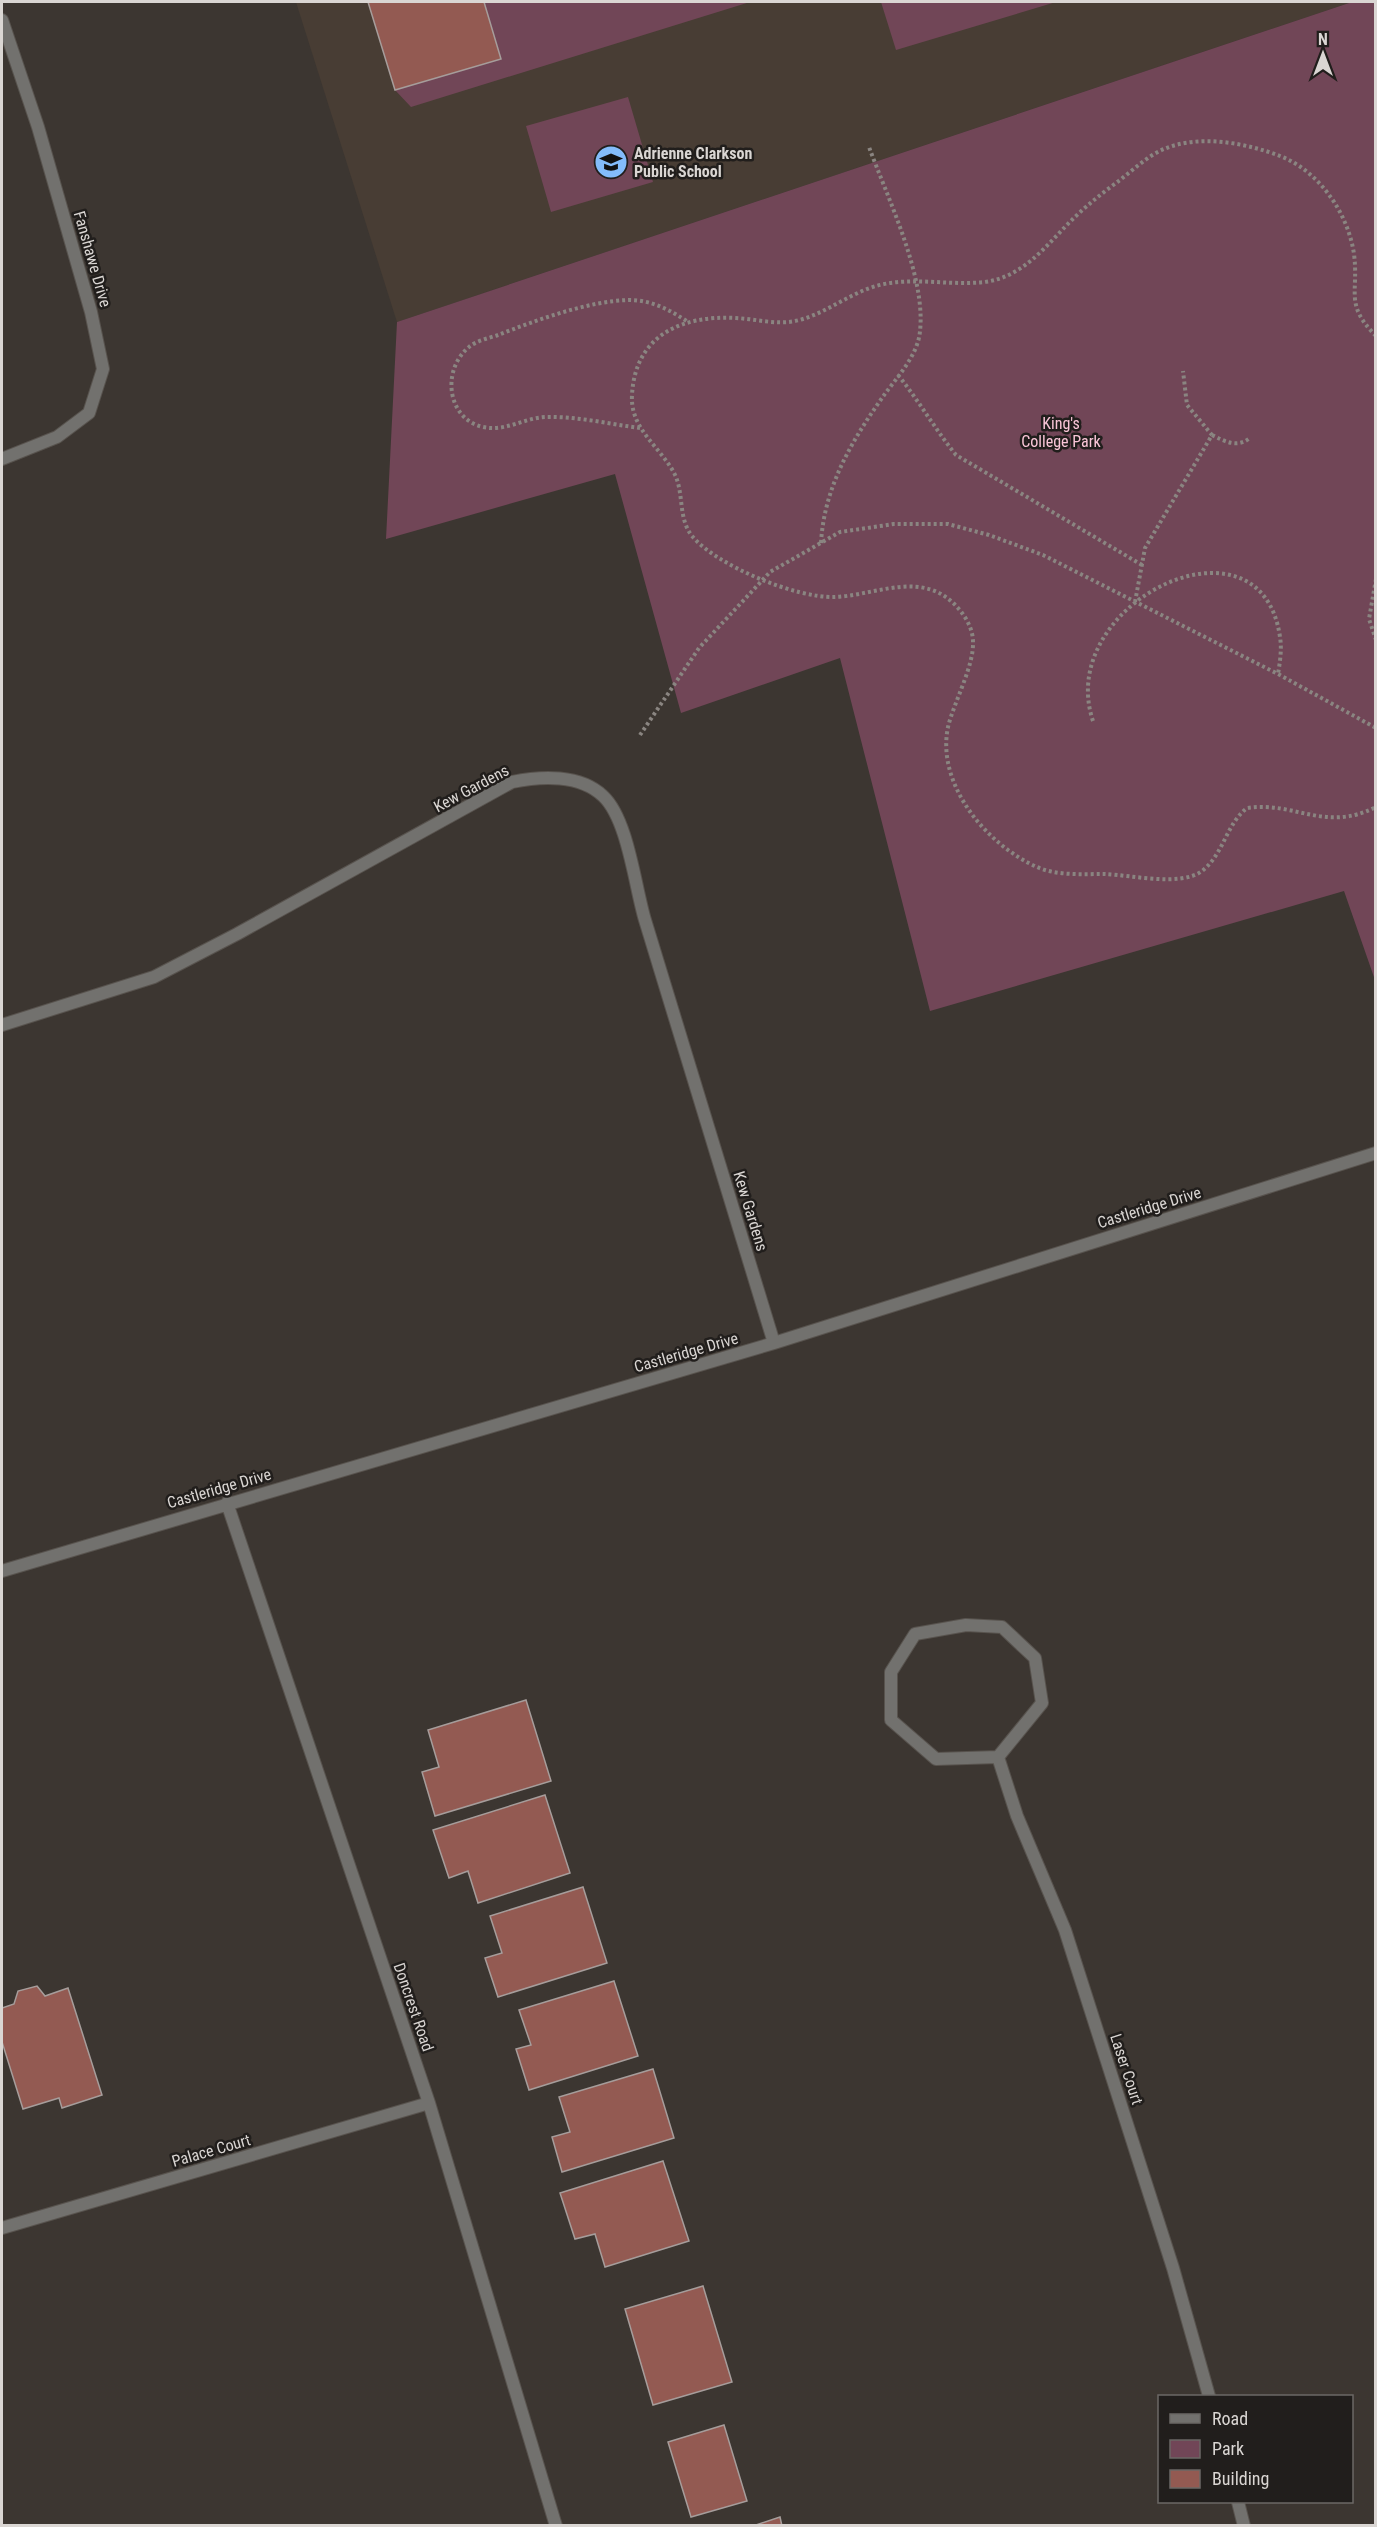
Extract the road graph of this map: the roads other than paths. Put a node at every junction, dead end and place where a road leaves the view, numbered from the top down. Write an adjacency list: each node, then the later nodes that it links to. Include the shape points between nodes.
1 (2, 20): 2 (street, Fanshawe Drive, via 41,138 91,312 103,369 89,413 57,437)
2 (2, 459)
3 (2, 1025): 5 (street, Kew Gardens, via 154,977 512,782 539,777 588,786 604,796 618,817 642,910)
4 (1376, 1153): 5 (street, Castleridge Drive)
5 (774, 1343): 6 (street, Castleridge Drive)
6 (226, 1503): 7 (street, Castleridge Drive); 9 (street, Doncrest Road)
7 (2, 1571)
8 (998, 1757): 8 (street, via 1042,1703 1035,1658 1002,1627 966,1625 915,1634 891,1672 891,1720 936,1760); 11 (street, Laser Court, via 1017,1816 1065,1930 1173,2268)
9 (429, 2103): 10 (street, Palace Court); 13 (street, Doncrest Road)
10 (2, 2228)
11 (1208, 2395)
12 (1238, 2503): 14 (street)
13 (556, 2526)
14 (1244, 2526)

